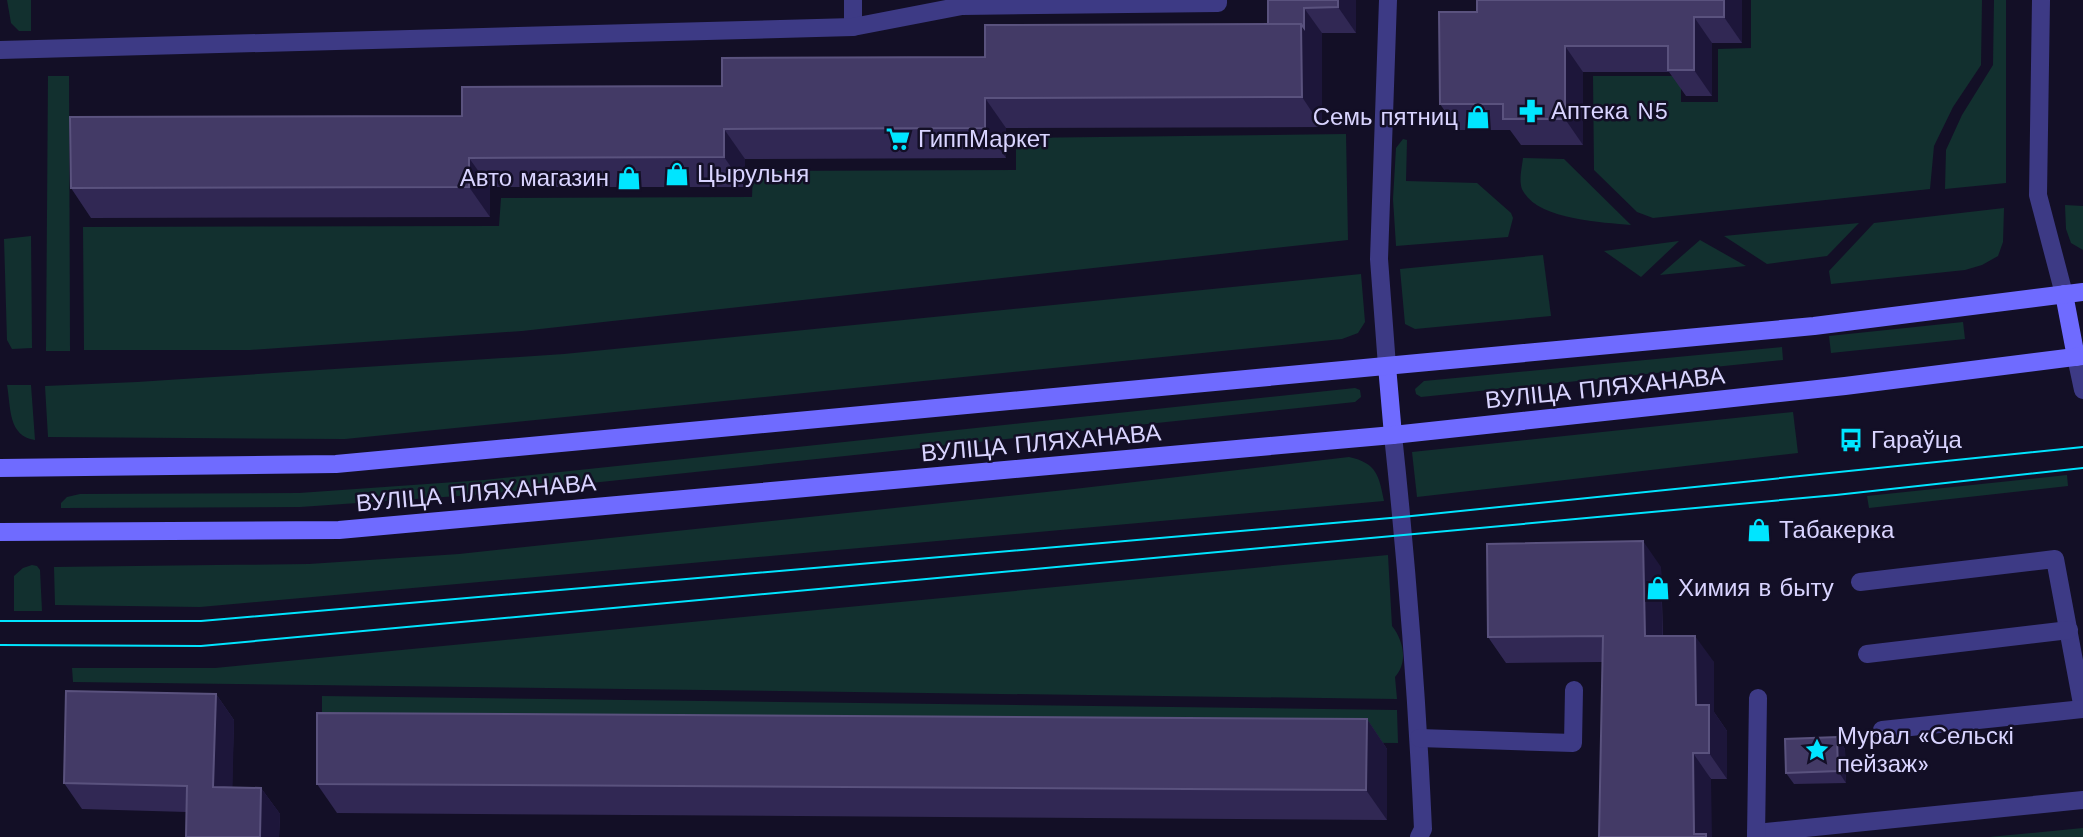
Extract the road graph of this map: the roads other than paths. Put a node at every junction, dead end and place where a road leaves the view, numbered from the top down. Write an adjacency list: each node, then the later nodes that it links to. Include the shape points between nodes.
1 (853, 0): 5 (street)
2 (1218, 0): 5 (street, via 962,6)
3 (1388, 0): 10 (street, via 1379,259)
4 (2041, 0): 8 (street, via 2038,195)
5 (853, 27): 6 (street)
6 (0, 50)
7 (2083, 292): 8 (main road, ВУЛІЦА ПЛЯХАНАВА)
8 (2063, 294): 9 (main road); 10 (main road, ВУЛІЦА ПЛЯХАНАВА, via 1814,326)
9 (2079, 357): 11 (street); 12 (main road, ВУЛІЦА ПЛЯХАНАВА)
10 (1387, 366): 12 (main road); 13 (main road, ВУЛІЦА ПЛЯХАНАВА, via 336,464)
11 (2083, 390)
12 (1393, 435): 14 (main road, ВУЛІЦА ПЛЯХАНАВА, via 338,530); 22 (street)
13 (0, 468)
14 (0, 531)
15 (1860, 582): 16 (street, via 2055,559)
16 (2068, 630): 17 (street); 20 (street)
17 (1867, 654)
18 (1574, 690): 22 (street, via 1573,743)
19 (1758, 698): 24 (street)
20 (2083, 709): 21 (street)
21 (1882, 730)
22 (1419, 738): 25 (street, via 1423,829)
23 (2083, 800): 24 (street)
24 (1756, 835)
25 (1419, 837)

